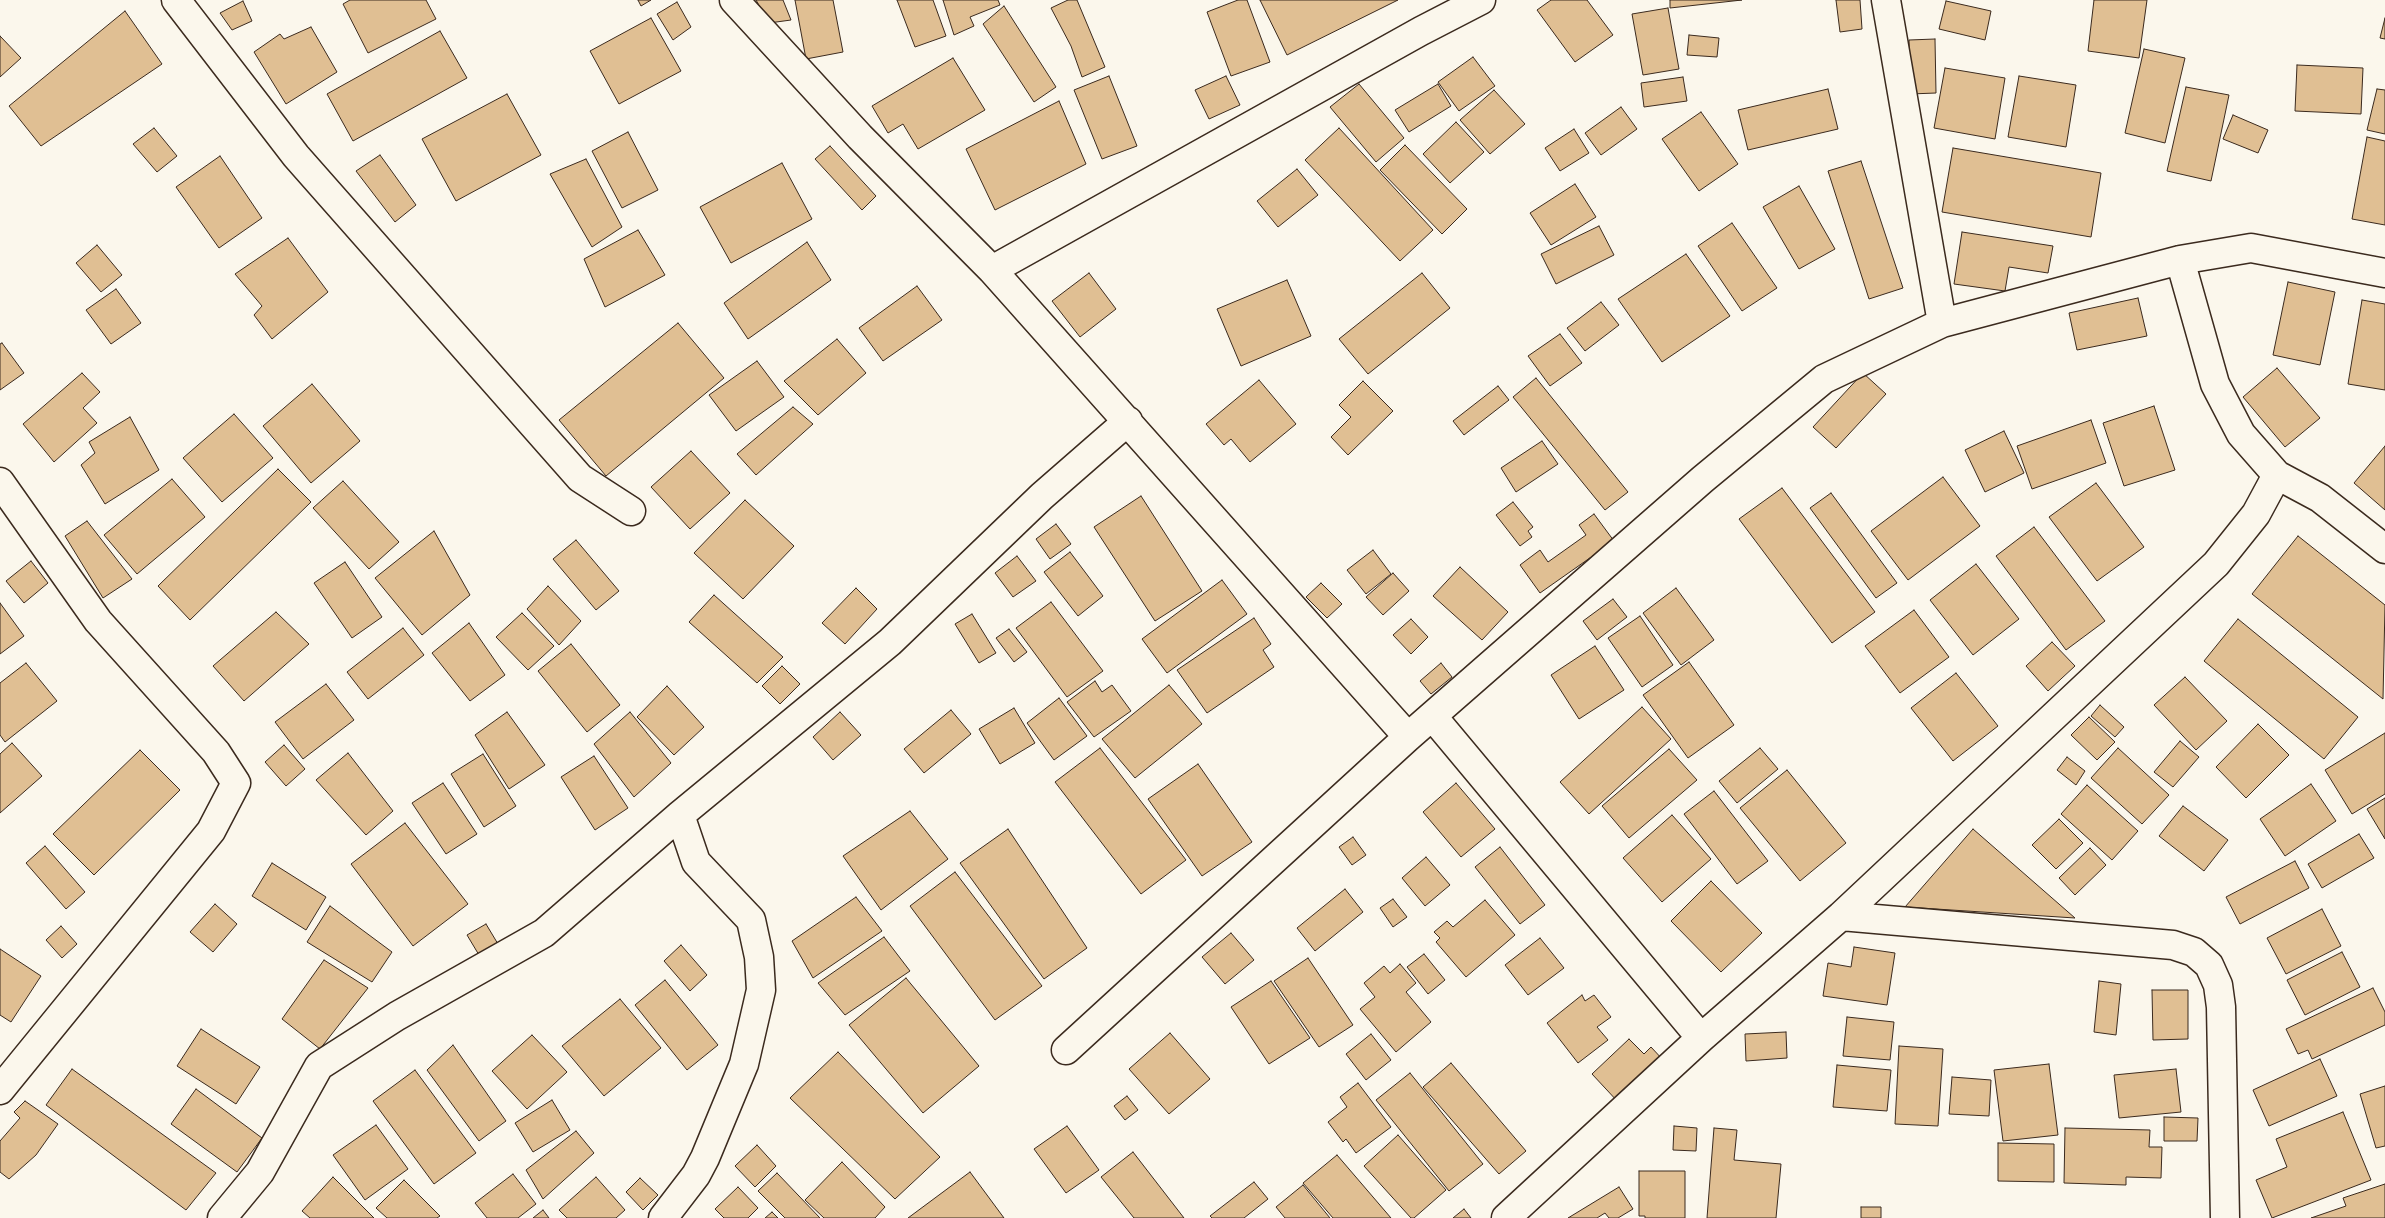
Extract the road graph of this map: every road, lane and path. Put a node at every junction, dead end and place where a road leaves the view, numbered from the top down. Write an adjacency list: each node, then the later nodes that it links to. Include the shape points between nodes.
1 (176, 0): 12 (street, via 296,156 580,478)
2 (734, 0): 6 (street, via 860,137)
3 (1481, 0): 6 (street, via 1421,30)
4 (1886, 0): 8 (street)
5 (2180, 260): 7 (street, via 2251,248); 8 (street); 10 (street, via 2215,384 2241,434)
6 (992, 270): 9 (street)
7 (2385, 272)
8 (1942, 323): 14 (street, via 1824,379 1703,479)
9 (1128, 421): 15 (street); 16 (street, via 1042,496 890,642)
10 (2276, 475): 13 (street, via 2320,498); 17 (street, via 2256,514 2216,564)
11 (0, 482): 20 (street, via 98,621 216,752 236,784 211,831)
12 (631, 511)
13 (2385, 550)
14 (1433, 717): 15 (street); 18 (street)
15 (1408, 737): 19 (street)
16 (680, 816): 21 (street, via 544,933 397,1016 319,1066 260,1172); 22 (street, via 696,862 751,920 760,957 761,990 744,1064 705,1158)
17 (1840, 916): 18 (street); 24 (street, via 2173,945 2194,952 2209,965 2218,985 2222,1007)
18 (1701, 1038): 23 (street)
19 (1066, 1050)
20 (0, 1090)
21 (222, 1218)
22 (663, 1218)
23 (1506, 1218)
24 (2225, 1218)

